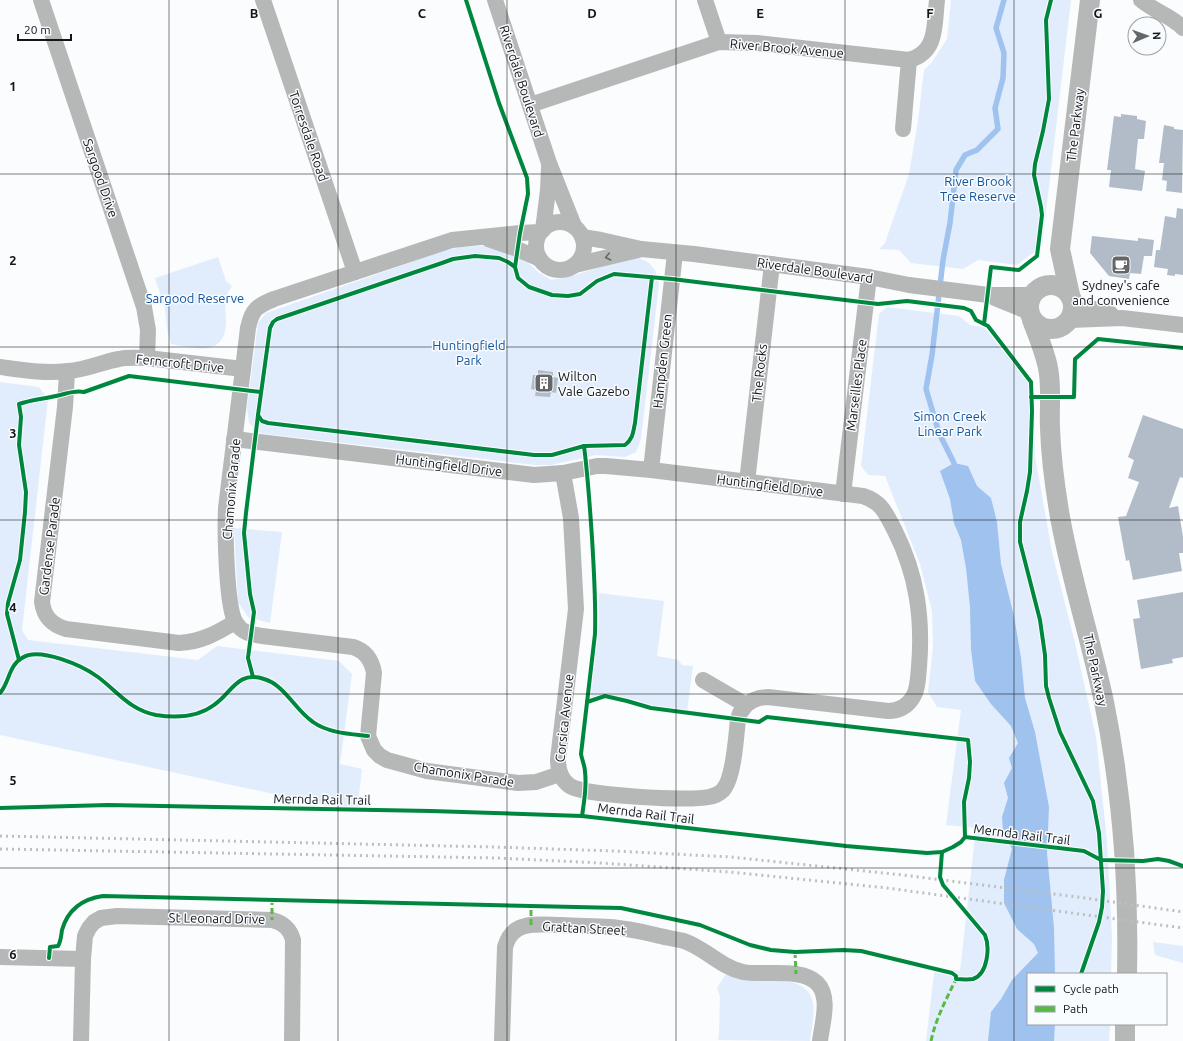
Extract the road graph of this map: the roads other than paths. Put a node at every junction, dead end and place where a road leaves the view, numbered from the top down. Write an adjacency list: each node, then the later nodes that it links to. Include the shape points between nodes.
1 (42, 0): 28 (street, Sargood Drive, via 144,308 148,330)
2 (263, 0): 23 (street, Torresdale Road)
3 (496, 0): 11 (street, Riverdale Boulevard)
4 (705, 0): 9 (street)
5 (937, 0): 10 (street, via 931,43 924,53)
6 (1090, 0): 18 (street, The Parkway)
7 (1141, 0): 8 (street)
8 (1183, 28)
9 (719, 42): 10 (street, River Brook Avenue, via 757,43); 11 (street, River Brook Avenue)
10 (909, 60): 12 (street)
11 (530, 105): 13 (street, Riverdale Boulevard)
12 (903, 129)
13 (549, 163): 14 (street, Riverdale Boulevard, via 548,190); 15 (street, Riverdale Boulevard)
14 (541, 231): 15 (street, via 561,222); 16 (street, Chamonix Parade); 20 (street, via 536,247)
15 (578, 232): 17 (street, Riverdale Boulevard); 21 (street, via 584,244 580,259)
16 (482, 237): 20 (street, Chamonix Parade); 23 (street, Chamonix Parade, via 452,240)
17 (641, 249): 19 (street, Riverdale Boulevard); 21 (street, Riverdale Boulevard, one-way to 21)
18 (1060, 250): 25 (street, The Parkway); 26 (street, The Parkway)
19 (675, 253): 22 (street, Riverdale Boulevard); 34 (street, Hampden Green)
20 (540, 259): 21 (street, via 553,269 560,270)
21 (575, 264)
22 (772, 264): 24 (street, Riverdale Boulevard); 36 (street, The Rocks)
23 (355, 272): 31 (street, Chamonix Parade, via 257,307 250,318)
24 (869, 277): 25 (street, Riverdale Boulevard); 37 (street, Marseilles Place)
25 (1033, 304): 26 (street, via 1037,325 1050,330 1057,329); 26 (street, via 1044,286 1051,285 1065,290); 30 (street, The Parkway)
26 (1069, 311): 27 (street); 30 (street, The Parkway)
27 (1183, 325)
28 (147, 358): 31 (street, Ferncroft Drive); 32 (street, Ferncroft Drive, via 120,359)
29 (0, 367): 32 (street, Ferncroft Drive)
30 (1048, 368): 44 (street, The Parkway, via 1053,470 1060,518 1093,651 1114,762 1125,860)
31 (243, 370): 33 (street, Chamonix Parade)
32 (67, 372): 38 (street, Gardense Parade, via 42,602 48,619 66,629 179,643 207,638)
33 (234, 439): 35 (street, Huntingfield Drive, via 534,475); 38 (street, Chamonix Parade, via 226,508 226,533 229,596)
34 (651, 470): 35 (street, Huntingfield Drive, via 597,466); 36 (street, Huntingfield Drive)
35 (563, 474): 41 (street, Corsica Avenue, via 571,518 576,609 558,759)
36 (747, 482): 37 (street, Huntingfield Drive)
37 (843, 494): 40 (street, Huntingfield Drive, via 872,499 879,505 885,512 911,567 920,616 919,664 914,696 906,706 892,711 768,697 751,700)
38 (235, 622): 41 (street, Chamonix Parade, via 240,629 251,634 354,647 364,653 373,666 374,673 369,739 374,750 387,760 434,772 518,783 536,782)
39 (703, 680): 40 (street)
40 (746, 705): 41 (street, Corsica Avenue, via 738,719 733,762 727,785 711,797 652,798 581,790 570,786)
41 (560, 774)
42 (0, 957): 43 (street)
43 (83, 959): 46 (street, St Leonard Drive); 47 (street, St Leonard Drive, via 89,928 94,922 109,916 278,921 291,932 293,940)
44 (1127, 973)
45 (1125, 1025): 50 (street)
46 (81, 1041)
47 (292, 1041)
48 (502, 1041): 49 (street, Grattan Street, via 507,940 516,930 523,927 547,925 628,929 684,941 721,963 743,972 796,974 808,977 816,981 824,994)
49 (820, 1041)
50 (1124, 1041)

